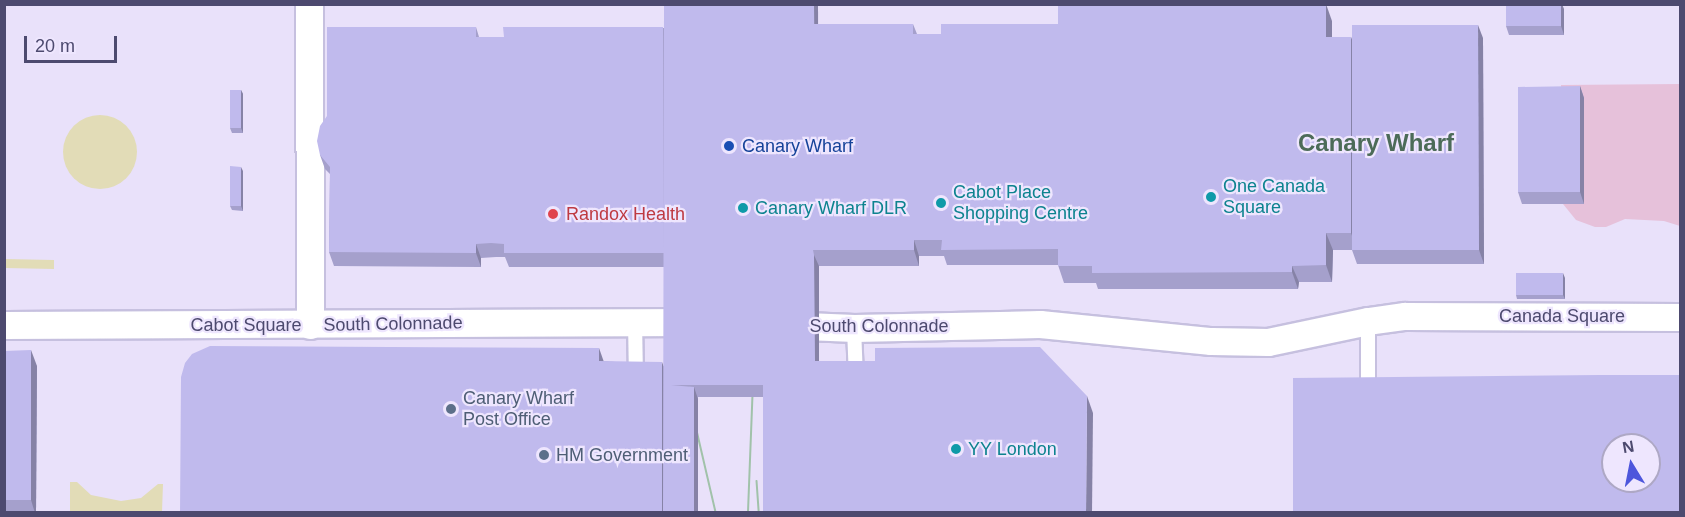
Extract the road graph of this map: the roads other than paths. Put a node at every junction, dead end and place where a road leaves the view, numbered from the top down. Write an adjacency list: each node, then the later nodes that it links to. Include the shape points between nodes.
1 (309, 4): 9 (street, Cabot Square)
2 (1444, 316): 3 (street, Canada Square); 5 (street, South Colonnade)
3 (1680, 316)
4 (635, 321): 6 (street, South Colonnade); 9 (street, South Colonnade); 11 (lane)
5 (1368, 321): 10 (street, South Colonnade, via 1268,342 1211,341 1040,324); 13 (lane)
6 (723, 322)
7 (760, 324): 10 (street, South Colonnade)
8 (4, 325): 9 (street, Cabot Square)
9 (310, 325)
10 (854, 328): 12 (lane)
11 (636, 378)
12 (856, 378)
13 (1368, 394)

